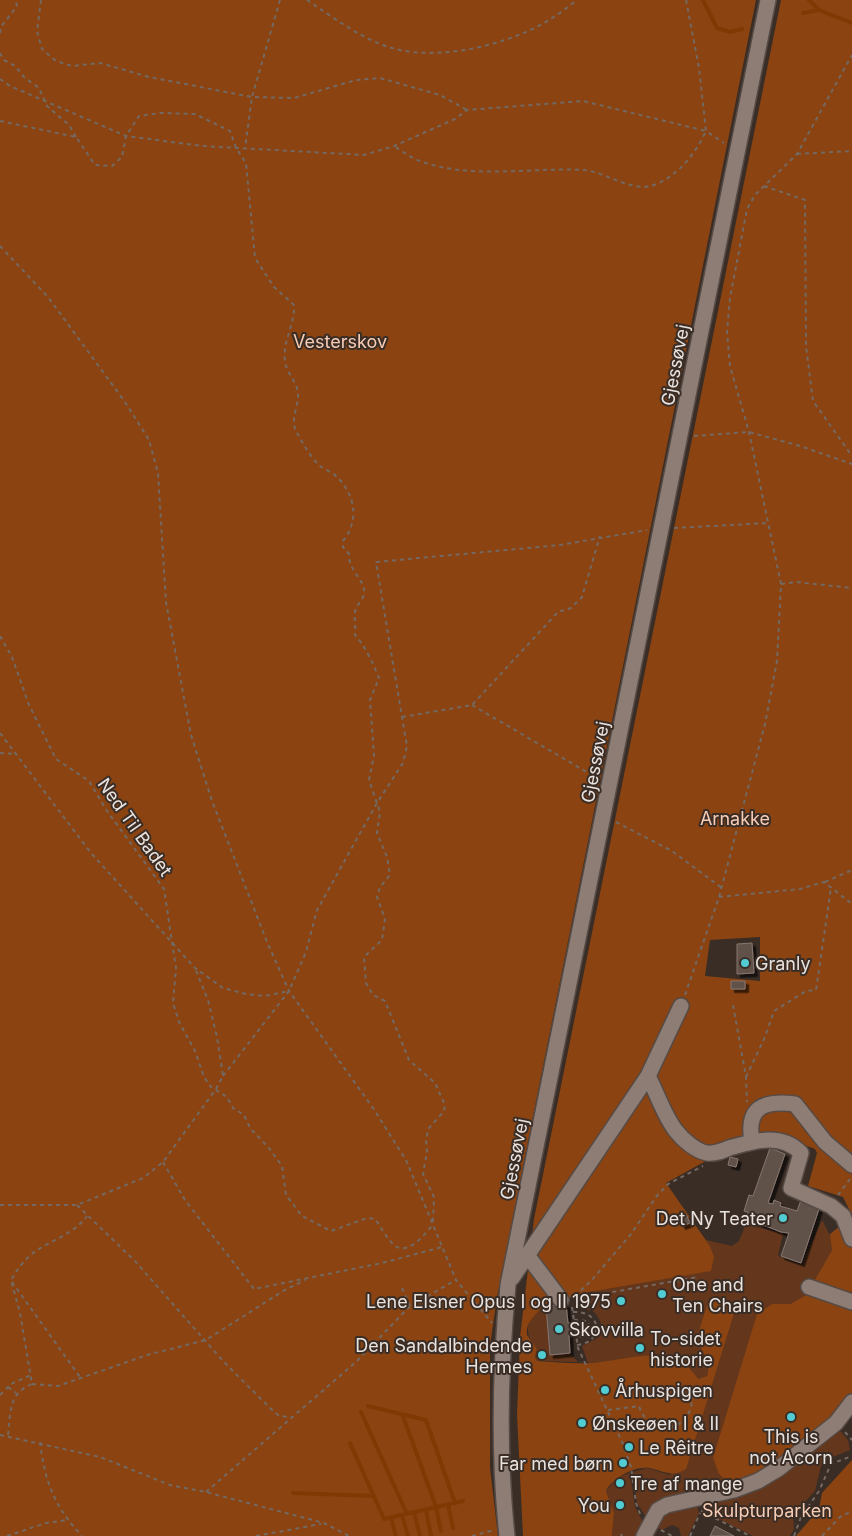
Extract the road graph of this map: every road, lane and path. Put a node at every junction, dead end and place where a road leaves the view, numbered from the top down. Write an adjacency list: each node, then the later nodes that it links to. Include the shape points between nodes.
1 (15, 0): 8 (path, via 17,6)
2 (41, 0): 12 (path, via 37,31 42,49 56,61 72,66 100,63)
3 (280, 0): 12 (path)
4 (307, 0): 5 (path, via 384,46 425,54 492,44 548,21)
5 (577, 0)
6 (686, 0): 16 (path, via 699,68)
7 (768, 0): 23 (street, Gjessøvej)
8 (0, 33)
9 (0, 53): 13 (path, via 39,88)
10 (852, 54): 24 (path)
11 (0, 79): 13 (path)
12 (252, 97): 14 (path, via 294,98 356,80 380,78 440,95); 21 (path)
13 (45, 101): 17 (path); 18 (path, via 69,125)
14 (467, 110): 16 (path, via 583,101); 19 (path, via 455,119)
15 (0, 121): 18 (path)
16 (706, 131): 19 (path, via 697,150 672,174 653,185 638,186 586,170 462,171 419,161); 23 (path)
17 (126, 136): 18 (path, via 122,157 112,166 95,165); 20 (path); 20 (path, via 139,116 160,112 196,114 230,131)
18 (76, 137)
19 (394, 146): 21 (path, via 364,155)
20 (236, 148): 21 (path); 43 (path, via 246,163 255,258 274,287 294,305 284,361 298,392 294,416 296,430 320,466 335,475 350,491 351,531 343,541 343,547 349,554 353,572 362,583 364,594 355,611 355,635 363,643 379,678 370,700 374,755 369,780)
21 (245, 148)
22 (852, 151): 24 (path)
23 (738, 152): 28 (street, Gjessøvej)
24 (797, 154): 25 (path)
25 (764, 186): 27 (path, via 747,209 730,298 730,366); 29 (path, via 805,200 806,346 813,402)
26 (0, 246): 53 (path, via 48,297 149,440 158,473 166,602 191,734 212,801)
27 (749, 432): 28 (path); 30 (path); 31 (path)
28 (680, 438): 32 (street, Gjessøvej)
29 (852, 456)
30 (852, 464)
31 (769, 523): 32 (path); 34 (path)
32 (661, 528): 33 (path); 42 (street, Gjessøvej)
33 (600, 536): 37 (path, via 582,597 571,608 558,612); 38 (path, via 560,545 376,562)
34 (781, 584): 35 (path, via 796,582); 47 (path, via 777,661 765,724)
35 (852, 588)
36 (0, 636): 51 (path, Ned Til Badet, via 56,759 89,781 164,889)
37 (472, 705): 38 (path); 42 (path)
38 (402, 717): 43 (path, via 407,746 403,763)
39 (0, 733): 41 (path)
40 (0, 752): 41 (path)
41 (17, 754): 51 (path, via 91,853)
42 (609, 784): 44 (street, Gjessøvej)
43 (377, 803): 53 (path, via 317,910 306,952); 70 (path, via 380,812 377,833 390,875 380,887 377,897 385,919 382,940 364,958 364,973 373,995 385,1001 409,1060 435,1083 445,1106 426,1139 423,1174 434,1197)
44 (603, 815): 47 (path, via 672,852); 78 (street, Gjessøvej)
45 (852, 870): 46 (path)
46 (824, 882): 48 (path); 49 (path, via 800,889)
47 (722, 888): 49 (path)
48 (832, 888): 50 (path); 58 (path, via 816,990 806,991 774,1011)
49 (720, 897): 55 (path)
50 (852, 904)
51 (171, 940): 52 (path); 59 (path, Ned Til Badet, via 176,968 173,1003 204,1077)
52 (195, 968): 53 (path, via 223,988 246,994 265,996); 56 (path, via 218,1037)
53 (289, 991): 56 (path); 70 (path, via 406,1160)
54 (733, 1005): 58 (path)
55 (681, 1006): 57 (street)
56 (224, 1076): 59 (path)
57 (648, 1076): 62 (street, via 675,1130 690,1145 706,1153); 73 (street)
58 (746, 1077): 60 (path)
59 (216, 1089): 63 (path); 70 (path, Ned Til Badet, via 244,1115 250,1128 282,1166 286,1195 302,1216 331,1231 367,1218 375,1219 400,1248 416,1243)
60 (749, 1124): 61 (street); 64 (street, via 752,1115 760,1108 781,1102 795,1104 825,1142)
61 (752, 1142): 62 (street); 71 (street, via 772,1139 794,1146 801,1154 791,1188 831,1206 843,1216)
62 (716, 1153): 81 (path, via 702,1166 668,1184 591,1281)
63 (164, 1162): 68 (path, via 143,1178); 75 (path, via 185,1200 254,1289)
64 (852, 1165)
65 (852, 1177): 66 (path)
66 (842, 1189)
67 (0, 1205): 68 (path)
68 (77, 1205): 69 (path)
69 (87, 1216): 76 (path, via 80,1226 34,1253 21,1264); 90 (path, via 134,1260)
70 (433, 1224): 72 (path)
71 (852, 1239)
72 (442, 1247): 75 (path); 77 (path)
73 (528, 1255): 78 (street); 81 (street)
74 (698, 1277): 81 (path)
75 (308, 1278): 90 (path)
76 (11, 1280): 92 (path); 93 (path)
77 (456, 1280): 83 (path); 88 (path, via 481,1313)
78 (508, 1284): 88 (street, Gjessøvej)
79 (809, 1287): 82 (street)
80 (402, 1288): 83 (path)
81 (566, 1300): 84 (path)
82 (852, 1302)
83 (410, 1306): 101 (path, via 357,1361)
84 (573, 1312): 85 (path); 91 (path, via 587,1312 597,1327 590,1342)
85 (574, 1320): 86 (path); 89 (path, via 587,1321 590,1328 588,1334)
86 (575, 1325): 87 (path); 87 (path, via 584,1328)
87 (576, 1333): 89 (path)
88 (503, 1334): 112 (street, Gjessøvej, via 501,1448)
89 (576, 1338): 91 (path)
90 (206, 1340): 93 (path); 101 (path, via 270,1408 279,1416)
91 (578, 1345): 100 (path)
92 (31, 1375): 94 (path); 95 (path)
93 (80, 1378): 94 (path, via 58,1386)
94 (32, 1384): 96 (path)
95 (8, 1387): 96 (path); 97 (path)
96 (16, 1394): 103 (path)
97 (0, 1395)
98 (692, 1397): 100 (path, via 687,1416 670,1427 650,1423 639,1406)
99 (852, 1402): 107 (street, via 836,1423 778,1469 758,1481)
100 (608, 1410): 111 (path, via 631,1467 637,1509)
101 (291, 1418): 106 (path)
102 (0, 1435): 103 (path)
103 (8, 1436): 104 (path)
104 (40, 1442): 106 (path, via 100,1457 170,1485); 109 (path, via 52,1498)
105 (852, 1456): 120 (path, via 831,1464)
106 (206, 1492): 110 (path)
107 (699, 1505): 111 (street, via 667,1505 658,1510); 118 (path); 119 (path)
108 (852, 1512): 121 (path, via 840,1517)
109 (67, 1520): 113 (path, via 46,1523); 114 (path)
110 (324, 1523): 115 (path); 116 (path)
111 (647, 1530)
112 (506, 1532): 117 (path)
113 (7, 1536)
114 (82, 1536)
115 (256, 1536)
116 (350, 1536)
117 (472, 1536)
118 (690, 1536)
119 (750, 1536)
120 (794, 1536)
121 (822, 1536)

